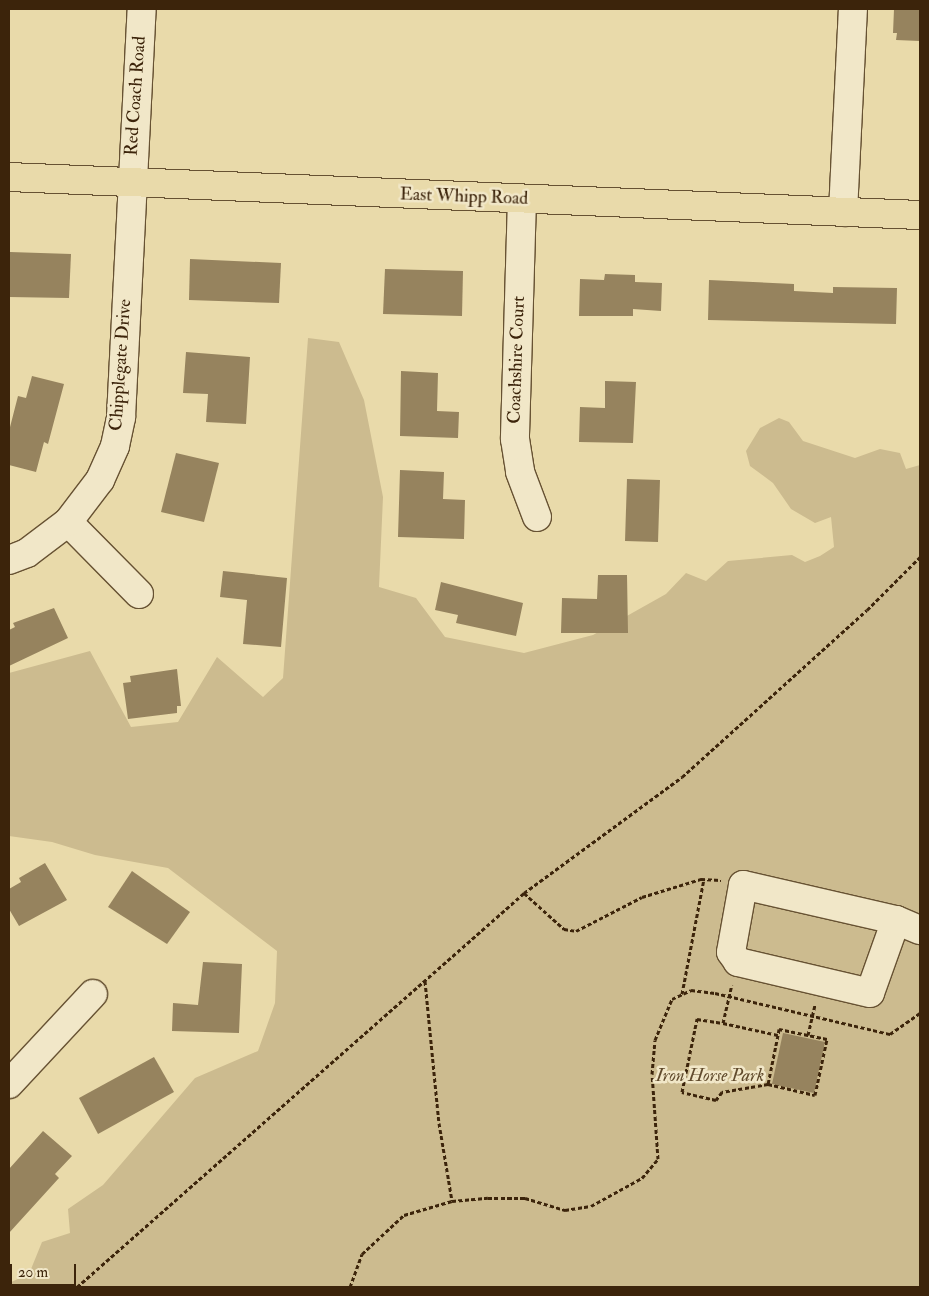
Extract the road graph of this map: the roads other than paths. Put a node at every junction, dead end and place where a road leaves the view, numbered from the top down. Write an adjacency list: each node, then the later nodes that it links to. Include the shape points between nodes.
1 (142, 9): 4 (street, Red Coach Road)
2 (853, 9): 6 (street)
3 (9, 178): 4 (main road, East Whipp Road)
4 (131, 182): 5 (main road, East Whipp Road); 9 (street, Chipplegate Drive, via 121,417 115,446 100,480)
5 (522, 199): 6 (main road, East Whipp Road); 8 (street, Coachshire Court, via 515,439 520,472)
6 (843, 212): 7 (main road, East Whipp Road)
7 (920, 215)
8 (537, 517)
9 (68, 522): 10 (street, Chipplegate Drive, via 27,553); 11 (street)
10 (9, 560)
11 (139, 594)
12 (908, 925): 12 (street, via 870,993 738,962 731,952 743,885)
13 (92, 994): 14 (street)
14 (9, 1084)

